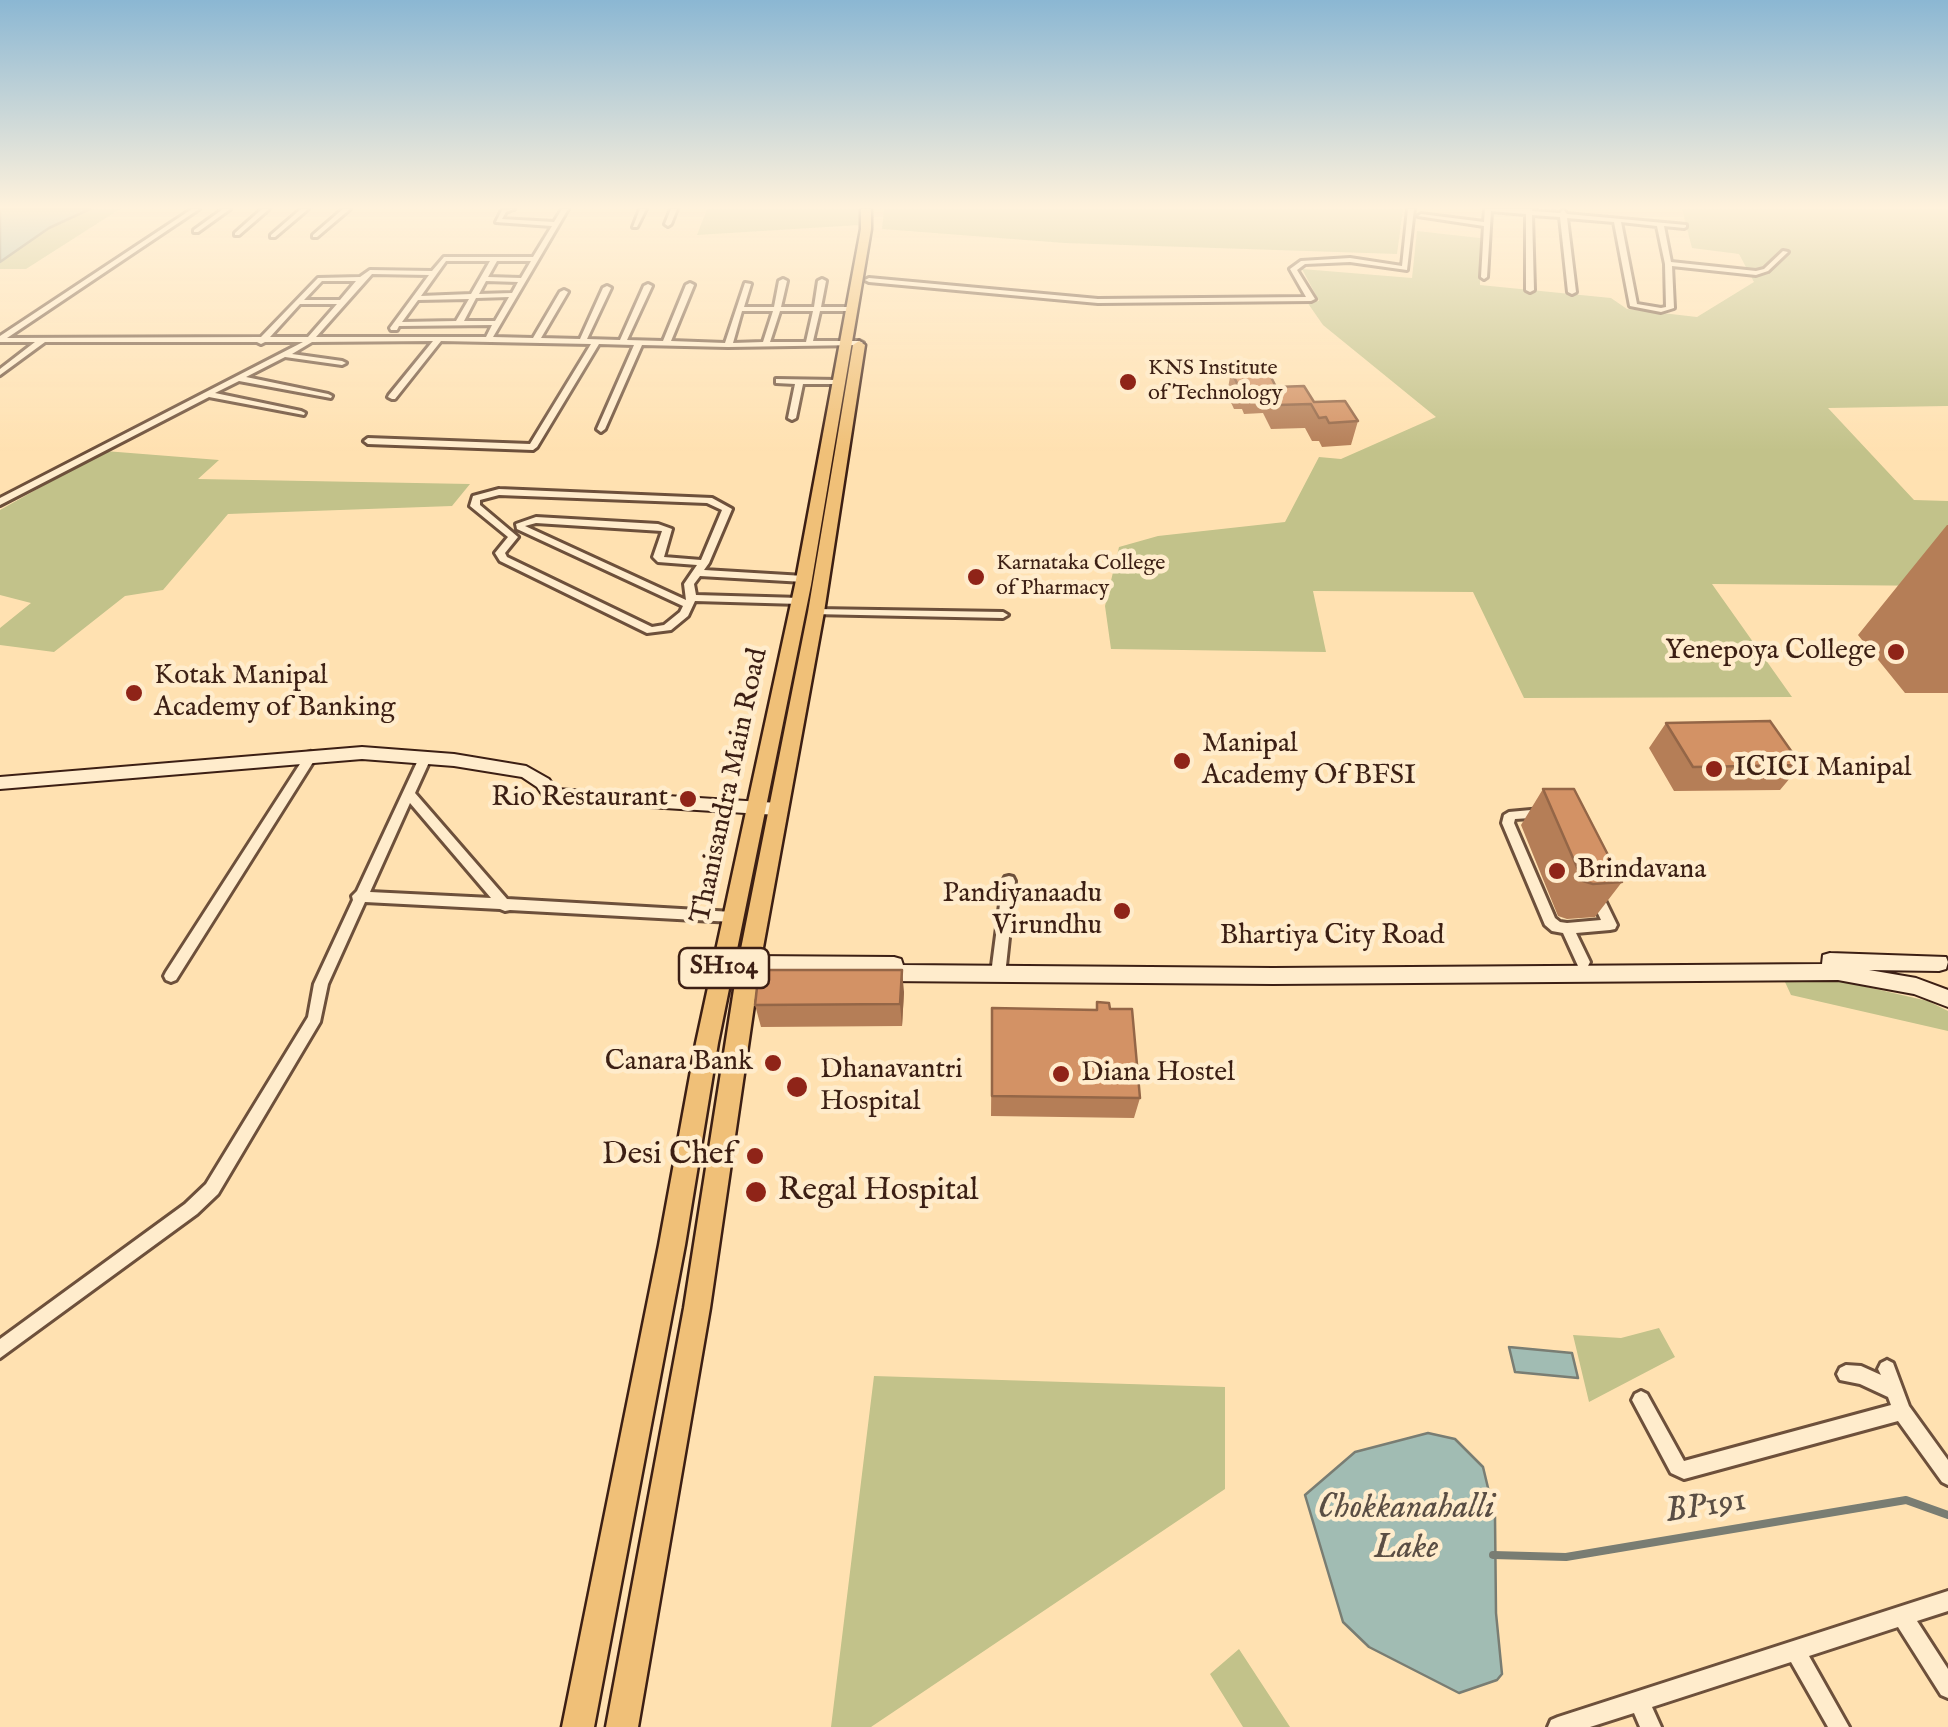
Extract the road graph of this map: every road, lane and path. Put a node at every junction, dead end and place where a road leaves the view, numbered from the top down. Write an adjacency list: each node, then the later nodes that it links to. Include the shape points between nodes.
1 (75, 290): 32 (street, via 0,340)
2 (310, 290): 23 (street)
3 (354, 290): 24 (street)
4 (422, 290): 22 (street)
5 (477, 290): 21 (street)
6 (518, 290): 20 (street)
7 (606, 290): 39 (street)
8 (646, 290): 41 (street)
9 (688, 290): 45 (street)
10 (745, 290): 25 (street)
11 (781, 290): 26 (street)
12 (821, 290): 28 (street)
13 (855, 290): 27 (main road, Thanisandra Main Road / SH104)
14 (867, 290): 42 (main road, Thanisandra Main Road / SH104)
15 (979, 290): 16 (street, via 1098,300 1311,299)
16 (1305, 290)
17 (1631, 290): 18 (street, via 1634,306 1670,308)
18 (1669, 290)
19 (564, 292): 34 (street)
20 (514, 295): 21 (street); 30 (street)
21 (474, 296): 22 (street); 29 (street)
22 (416, 298): 31 (street)
23 (299, 302): 24 (street); 36 (street)
24 (344, 302): 37 (street)
25 (739, 309): 26 (street); 47 (street)
26 (777, 309): 28 (street); 46 (street)
27 (852, 309): 28 (street); 42 (main road, Thanisandra Main Road / SH104)
28 (818, 310): 44 (street)
29 (458, 323): 30 (street); 31 (street)
30 (498, 323): 33 (street)
31 (397, 324): 38 (street)
32 (42, 340): 36 (street); 50 (street)
33 (488, 340): 34 (street); 35 (street)
34 (535, 340): 39 (street)
35 (437, 341): 38 (street); 57 (street)
36 (261, 342): 37 (street)
37 (308, 342): 38 (street); 48 (street)
38 (385, 342)
39 (582, 342): 40 (street)
40 (596, 342): 41 (street); 61 (street, via 533,447)
41 (622, 342): 43 (street)
42 (853, 342): 44 (street); 54 (main road, Thanisandra Main Road / SH104); 64 (main road, Thanisandra Main Road / SH104)
43 (639, 343): 45 (street); 60 (street)
44 (809, 343): 46 (street)
45 (666, 344): 47 (street)
46 (766, 344): 47 (street)
47 (728, 345)
48 (285, 355): 49 (street); 51 (street)
49 (342, 362)
50 (0, 373)
51 (241, 379): 55 (street); 56 (street)
52 (779, 381): 53 (street)
53 (800, 382): 54 (street); 59 (street)
54 (838, 382): 64 (main road, Thanisandra Main Road / SH104)
55 (211, 395): 58 (street); 62 (street)
56 (328, 396)
57 (392, 397)
58 (302, 413)
59 (792, 418)
60 (601, 429)
61 (368, 441)
62 (0, 502)
63 (701, 568): 64 (street); 65 (street, via 689,584); 65 (street, via 661,560 667,535 658,527 521,524); 65 (street, via 727,509 722,503 500,492 476,498 474,506 513,537 500,553 503,559 554,585 651,631 667,628)
64 (807, 597): 65 (street); 66 (street); 71 (main road, Thanisandra Main Road / SH104)
65 (690, 601)
66 (1003, 615)
67 (311, 756): 68 (street); 69 (street); 86 (street)
68 (425, 758): 70 (street); 71 (street, via 526,772 551,794)
69 (0, 783)
70 (410, 795): 75 (street); 76 (street)
71 (768, 809): 77 (main road, Thanisandra Main Road / SH104); 83 (main road, Thanisandra Main Road / SH104)
72 (1557, 819): 78 (street, via 1508,818 1550,920)
73 (1586, 874): 78 (street, via 1610,924)
74 (1009, 880): 81 (street)
75 (358, 896): 76 (street); 89 (street, via 321,984 316,1018 212,1189)
76 (505, 906): 77 (street)
77 (732, 917): 82 (main road, Thanisandra Main Road / SH104)
78 (1568, 928): 79 (street)
79 (1583, 962): 80 (street, Bhartiya City Road); 85 (street, Bhartiya City Road)
80 (1943, 964): 87 (street, Bhartiya City Road, via 1940,981)
81 (999, 966): 83 (street, Bhartiya City Road); 84 (street, Bhartiya City Road)
82 (724, 968): 83 (street); 101 (main road, Thanisandra Main Road / SH104)
83 (749, 969): 84 (street, Bhartiya City Road); 102 (main road, Thanisandra Main Road / SH104)
84 (1084, 969): 85 (street, Bhartiya City Road)
85 (1271, 970): 88 (street, Bhartiya City Road, via 1838,972)
86 (171, 976)
87 (1948, 991)
88 (1948, 999)
89 (0, 1349)
90 (1887, 1369): 92 (street)
91 (1846, 1374): 92 (street, via 1862,1374)
92 (1892, 1390): 94 (street)
93 (1641, 1400): 94 (street, via 1684,1470)
94 (1902, 1410): 95 (street)
95 (1948, 1476)
96 (1948, 1601): 97 (street)
97 (1903, 1616): 98 (street); 99 (street)
98 (1795, 1650): 100 (street); 105 (street)
99 (1948, 1688)
100 (1638, 1700): 103 (street); 104 (street)
101 (578, 1727)
102 (622, 1727)
103 (1558, 1727)
104 (1652, 1727)
105 (1839, 1727)

